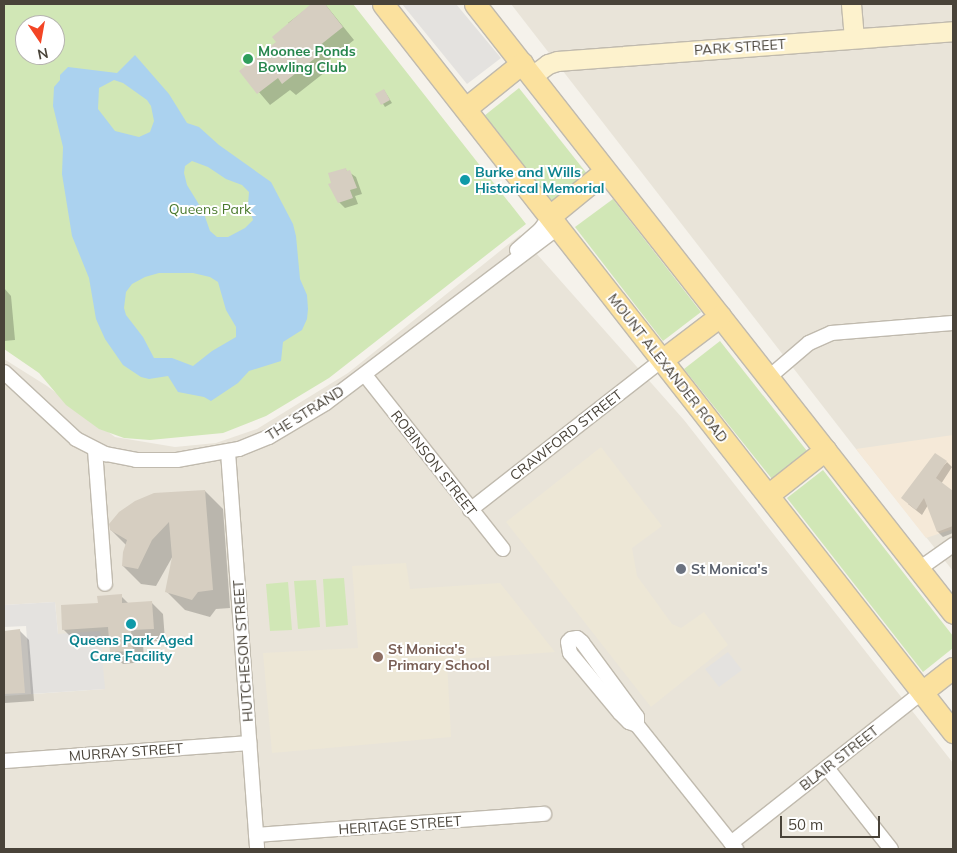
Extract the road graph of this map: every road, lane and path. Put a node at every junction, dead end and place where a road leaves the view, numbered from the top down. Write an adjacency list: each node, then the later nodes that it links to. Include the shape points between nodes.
1 (383, 4): 7 (main road, MOUNT ALEXANDER ROAD)
2 (475, 4): 6 (main road)
3 (851, 4): 5 (street)
4 (953, 31): 5 (street, PARK STREET)
5 (854, 38): 6 (street, PARK STREET, via 557,61)
6 (527, 70): 7 (main road); 8 (main road)
7 (466, 108): 9 (main road, MOUNT ALEXANDER ROAD)
8 (609, 176): 9 (main road); 10 (main road)
9 (555, 222): 12 (main road, MOUNT ALEXANDER ROAD); 14 (street, THE STRAND, via 521,258 484,282)
10 (720, 316): 12 (main road); 15 (main road)
11 (953, 323): 15 (street, via 831,333 809,343)
12 (662, 360): 19 (main road, MOUNT ALEXANDER ROAD); 20 (street, CRAWFORD STREET)
13 (4, 372): 16 (street, THE STRAND, via 63,429)
14 (365, 375): 18 (street, THE STRAND, via 285,428); 20 (street, ROBINSON STREET)
15 (768, 378): 17 (main road)
16 (95, 450): 18 (street, THE STRAND, via 136,460 177,460); 24 (street)
17 (826, 450): 19 (main road); 23 (main road)
18 (228, 452): 30 (street, HUTCHESON STREET)
19 (768, 496): 27 (main road, MOUNT ALEXANDER ROAD)
20 (470, 510): 22 (street, ROBINSON STREET)
21 (953, 545): 23 (street)
22 (503, 550)
23 (918, 569): 25 (main road)
24 (105, 584)
25 (953, 613)
26 (953, 668): 27 (main road)
27 (922, 692): 29 (main road, MOUNT ALEXANDER ROAD); 32 (street, BLAIR STREET)
28 (637, 725): 28 (street, via 620,713 570,653 568,642 571,639 577,638 582,642 637,717); 35 (street)
29 (953, 732)
30 (249, 743): 31 (street, MURRAY STREET); 34 (street, HUTCHESON STREET)
31 (4, 761)
32 (827, 768): 35 (street, BLAIR STREET); 37 (street)
33 (544, 814): 34 (street, HERITAGE STREET)
34 (256, 835): 36 (street, HUTCHESON STREET)
35 (734, 846)
36 (257, 849)
37 (891, 849)

